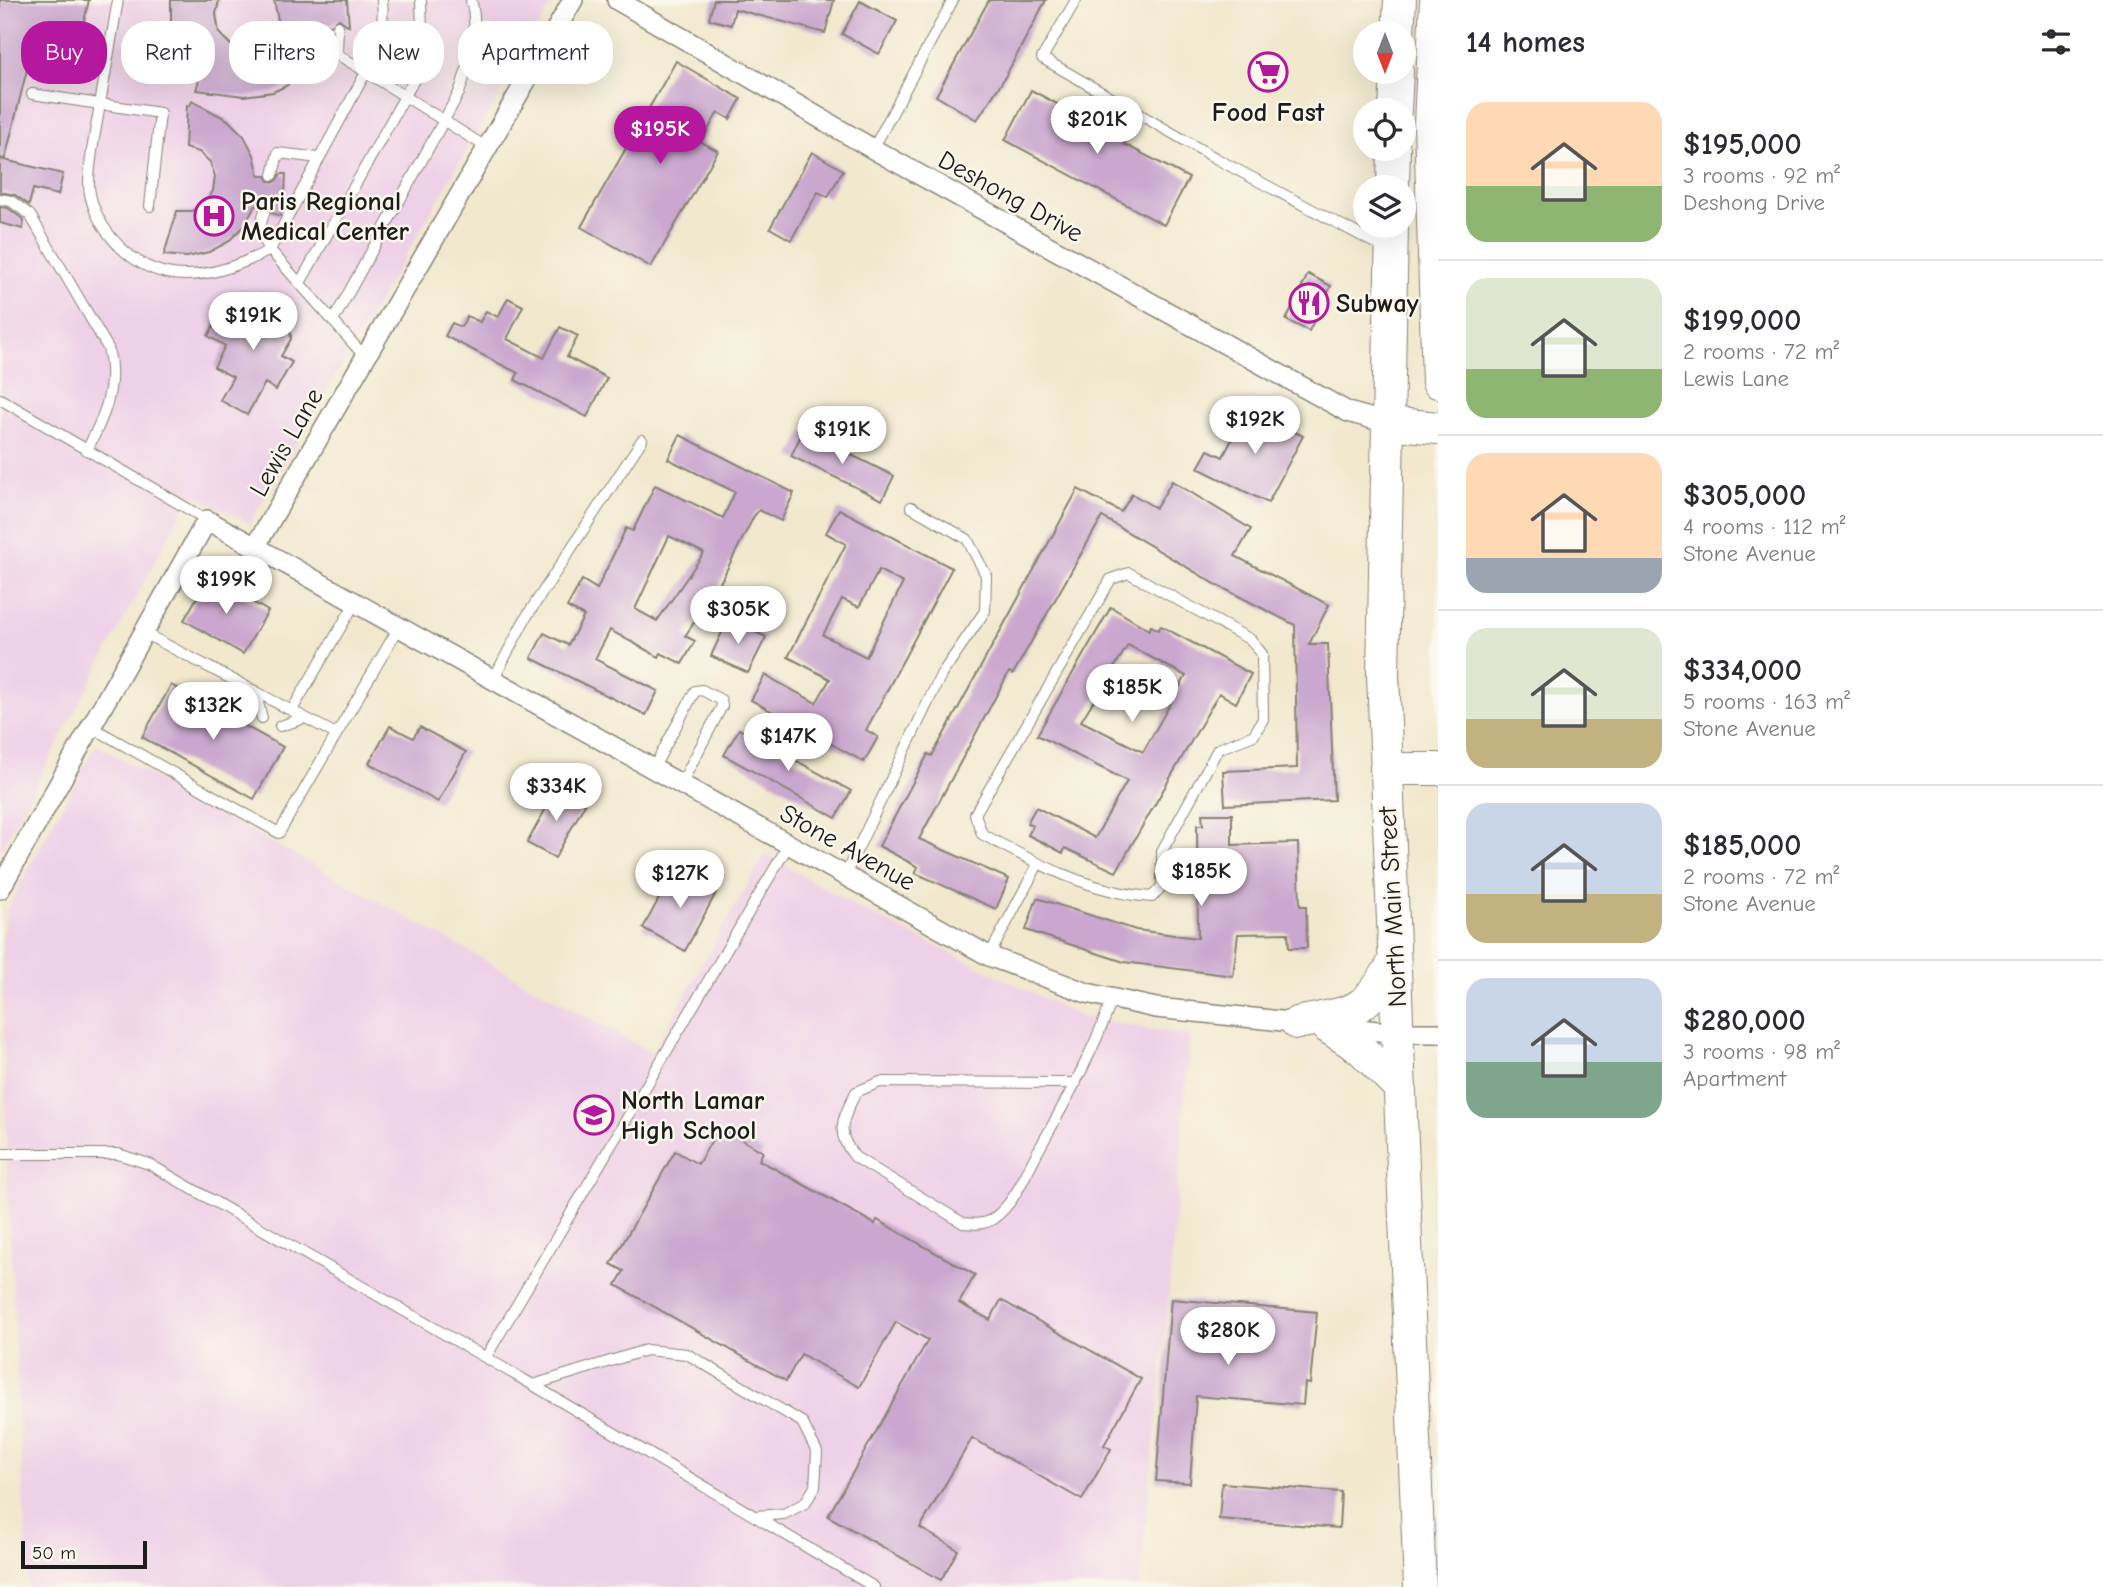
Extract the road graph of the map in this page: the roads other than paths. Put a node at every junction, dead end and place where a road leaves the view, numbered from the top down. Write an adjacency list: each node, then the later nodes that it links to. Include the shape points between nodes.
1 (118, 0): 17 (lane)
2 (382, 0): 11 (lane)
3 (421, 0): 16 (lane, via 423,65)
4 (471, 0): 18 (lane, via 475,15 470,61 459,93)
5 (573, 0): 20 (street, Lewis Lane)
6 (617, 0): 21 (street, Deshong Drive)
7 (953, 0): 21 (lane)
8 (1076, 0): 27 (lane, via 1042,58)
9 (1400, 0): 12 (highway)
10 (1436, 0): 19 (highway)
11 (383, 21)
12 (1399, 21)
13 (359, 84): 22 (lane)
14 (384, 84): 16 (lane)
15 (32, 94): 17 (lane)
16 (406, 98): 18 (lane); 32 (lane)
17 (100, 104): 25 (lane, via 160,113); 30 (lane, via 88,186 100,225 122,251 153,271 193,275 239,266)
18 (442, 120): 20 (lane); 33 (lane)
19 (1434, 122): 31 (highway)
20 (486, 147): 34 (street, Lewis Lane)
21 (873, 149): 37 (street, Deshong Drive, via 1348,412)
22 (319, 158): 23 (lane, via 278,153); 30 (lane)
23 (272, 175)
24 (0, 198): 40 (lane, via 30,215 108,348 113,367 110,399)
25 (150, 206)
26 (265, 210): 30 (lane, via 259,230)
27 (1353, 233)
28 (1362, 238): 29 (lane, via 1371,243)
29 (1392, 238): 37 (highway, North Main Street)
30 (270, 250): 32 (lane)
31 (1435, 258): 35 (highway)
32 (300, 283): 33 (lane)
33 (333, 321): 34 (lane)
34 (365, 357): 43 (street, Lewis Lane)
35 (1438, 382)
36 (0, 400): 40 (lane)
37 (1387, 423): 38 (highway); 56 (highway, North Main Street)
38 (1438, 428)
39 (642, 440): 47 (lane, via 525,619)
40 (87, 450): 42 (lane)
41 (911, 507): 61 (lane, via 967,539 986,575 985,611 941,675)
42 (207, 520): 43 (street, Stone Avenue); 46 (street)
43 (255, 547): 44 (street, Stone Avenue)
44 (355, 603): 45 (street, Stone Avenue); 49 (lane)
45 (399, 627): 47 (street, Stone Avenue); 54 (lane)
46 (142, 632): 48 (lane); 52 (street)
47 (493, 680): 55 (street, Stone Avenue)
48 (255, 691): 49 (lane); 50 (lane)
49 (292, 710): 51 (lane)
50 (262, 718)
51 (305, 718): 53 (lane); 54 (lane)
52 (90, 726): 54 (lane, via 279,833); 62 (street)
53 (279, 726)
54 (336, 734)
55 (653, 769): 58 (street, Stone Avenue); 58 (lane, via 695,691 721,700)
56 (1386, 769): 57 (highway); 64 (highway, North Main Street)
57 (1438, 769)
58 (681, 784): 59 (street, Stone Avenue)
59 (789, 844): 61 (street, Stone Avenue); 72 (lane)
60 (1038, 864): 60 (lane, via 1124,895 1152,897 1162,886 1162,850 1218,749 1254,735 1263,719 1262,654 1251,640 1129,573 1111,579 975,814 982,834); 63 (lane)
61 (845, 875): 63 (street, Stone Avenue)
62 (0, 889)
63 (989, 956): 65 (street, Stone Avenue)
64 (1394, 962): 66 (highway, via 1371,999); 67 (highway, North Main Street)
65 (1112, 999): 66 (street, Stone Avenue); 69 (lane)
66 (1312, 1024): 67 (street, Stone Avenue); 70 (highway, via 1361,1049)
67 (1398, 1033): 68 (street, Stone Avenue); 70 (highway, North Main Street)
68 (1438, 1033)
69 (1076, 1083): 69 (lane, via 1014,1194 994,1219 979,1224 963,1223 855,1157 843,1143 842,1124 856,1092 880,1082)
70 (1400, 1088): 76 (highway, North Main Street)
71 (0, 1154): 72 (lane, via 118,1154 149,1164)
72 (486, 1357): 73 (lane)
73 (533, 1384): 74 (lane); 74 (lane, via 646,1350 666,1350 687,1354 791,1415 802,1422 817,1452 815,1487 805,1503 784,1514)
74 (755, 1517): 75 (lane)
75 (874, 1587)
76 (1420, 1587)

